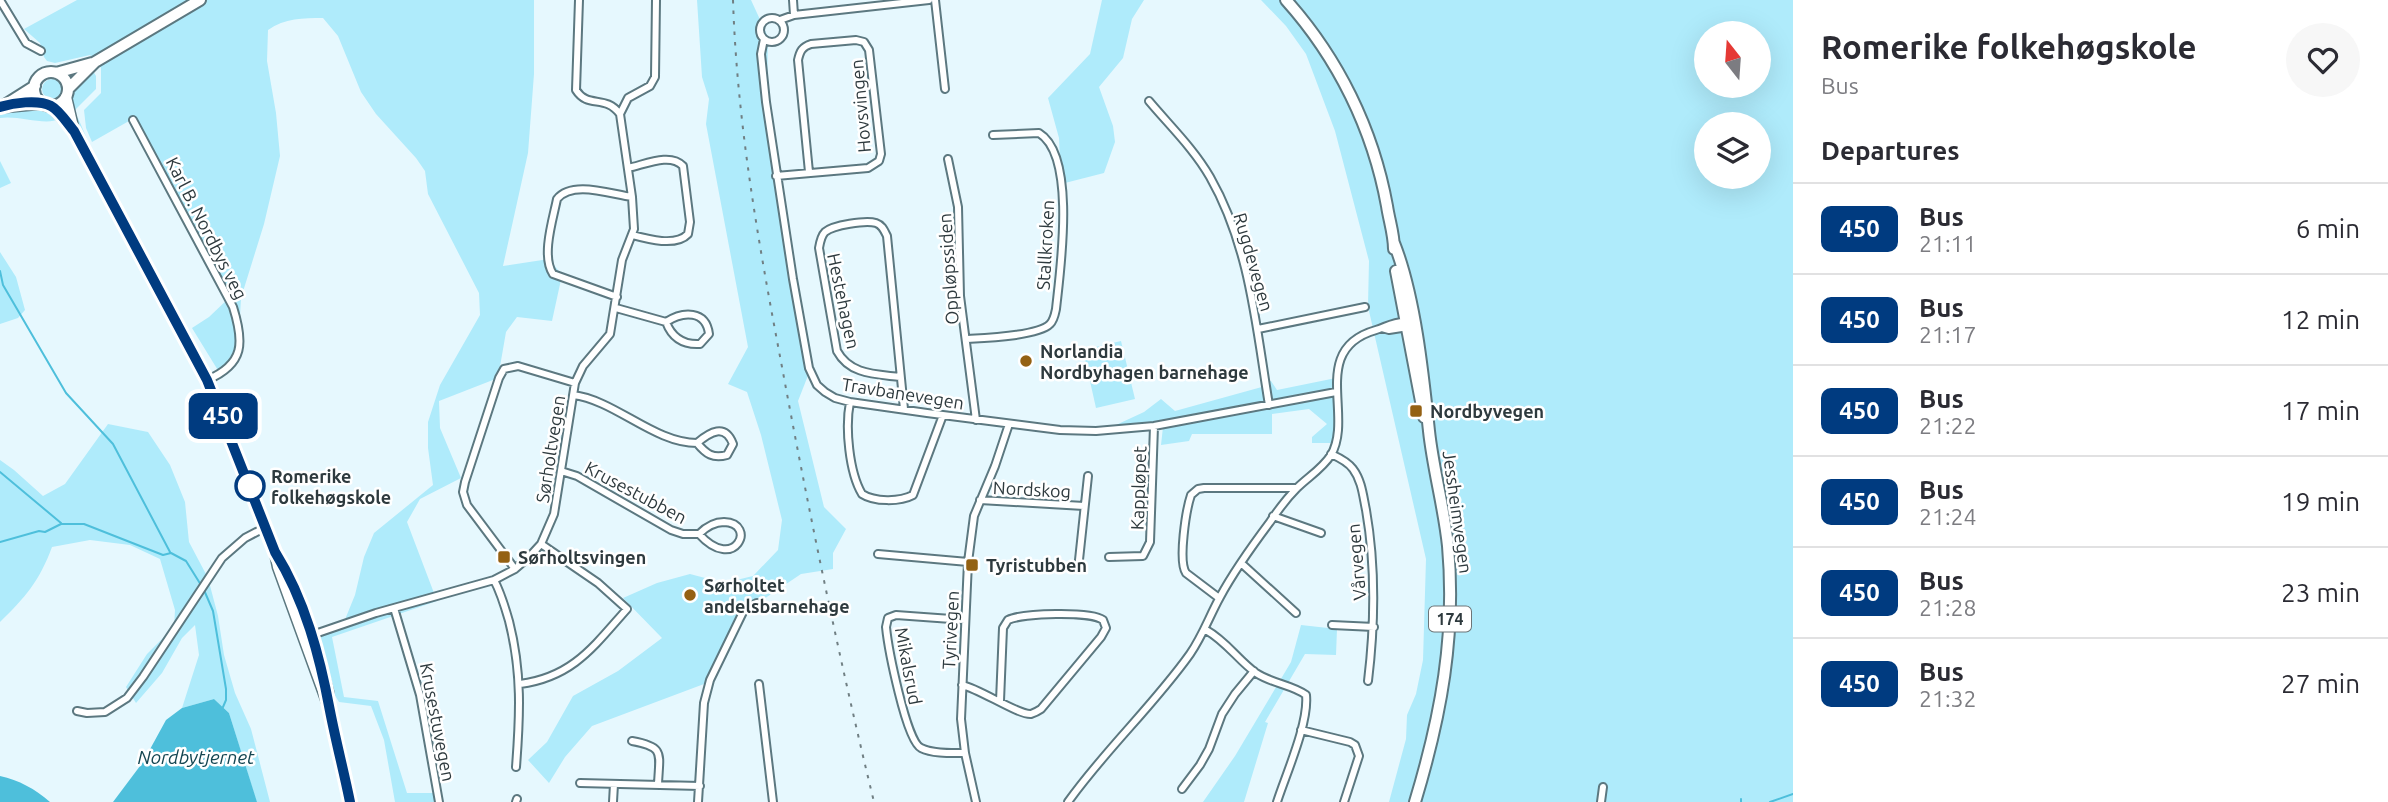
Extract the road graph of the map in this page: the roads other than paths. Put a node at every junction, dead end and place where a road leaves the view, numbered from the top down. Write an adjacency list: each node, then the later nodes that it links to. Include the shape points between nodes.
1 (200, 0): 14 (main road)
2 (579, 0): 22 (street, via 576,90 587,100 610,104)
3 (656, 0): 22 (street, via 655,77 650,86 628,98)
4 (793, 0): 10 (street)
5 (929, 0): 9 (street)
6 (935, 0): 17 (street)
7 (1286, 0): 36 (main road, Jessheimvegen / 174, via 1327,53 1359,113 1381,180)
8 (2, 1): 13 (street, via 26,43)
9 (865, 3): 10 (street)
10 (794, 15): 11 (street)
11 (780, 20): 12 (street, via 763,22 760,31); 12 (street, via 785,30 780,40)
12 (764, 39): 29 (street, Travbanevegen, via 761,54)
13 (41, 51)
14 (95, 62): 15 (main road); 18 (main road)
15 (56, 73): 16 (main road, via 43,75); 18 (main road, via 65,79)
16 (35, 86): 20 (main road, via 36,95); 21 (main road)
17 (945, 89)
18 (67, 93): 20 (main road, via 60,103); 24 (main road)
19 (1149, 101): 37 (street, Rugdevegen, via 1198,158 1217,191 1240,250)
20 (46, 104): 21 (main road); 24 (main road)
21 (2, 106)
22 (620, 114): 27 (street, Sørholtvegen)
23 (133, 120): 40 (street, Karl B. Nordbys veg, via 237,321 237,359)
24 (74, 131): 40 (main road)
25 (993, 135): 38 (street, Stallkroken, via 1039,133 1057,164 1064,225 1056,309 1046,327)
26 (948, 159): 38 (street, Oppløpssiden, via 958,207 959,281)
27 (628, 168): 30 (street, Sørholtvegen); 31 (street, via 670,158 679,162 690,222 688,234 679,240)
28 (809, 173): 28 (street, Hovsvingen, via 868,168 880,161 870,50 864,42 811,44 801,49 798,60); 29 (street, Hovsvingen)
29 (776, 176): 44 (street, Travbanevegen, via 810,368 825,392)
30 (632, 197): 31 (street, Sørholtvegen); 32 (street, via 580,189 562,192 547,252 553,274)
31 (632, 235): 32 (street, Sørholtvegen, via 622,260)
32 (617, 297): 34 (street, Sørholtvegen)
33 (1365, 307): 37 (street, Rugdevegen)
34 (616, 308): 35 (street); 41 (street, Sørholtvegen, via 610,334)
35 (666, 322): 35 (street, via 674,337 683,342 700,344 709,334 704,320 690,314)
36 (1408, 325): 42 (street, via 1393,323 1359,337 1340,362); 105 (main road, Jessheimvegen / 174, via 1427,401 1448,545 1450,629 1438,720)
37 (1258, 329): 45 (street, Rugdevegen)
38 (967, 340): 48 (street, Oppløpssiden)
39 (900, 377): 39 (street, Hestehagen, via 884,229 869,222 831,228 819,248 837,351 857,370); 46 (street, Hestehagen)
40 (207, 380): 59 (main road)
41 (575, 383): 43 (street, Sørholtvegen); 68 (street, via 519,366 504,369 467,474 463,491 467,505)
42 (1336, 392): 45 (street, Travbanevegen); 52 (street)
43 (573, 395): 51 (street, via 678,440); 53 (street, Sørholtvegen)
44 (850, 402): 46 (street, Travbanevegen); 47 (street, via 847,418 853,465 859,489 870,498 913,495)
45 (1269, 405): 50 (street, Travbanevegen)
46 (904, 410): 47 (street, Travbanevegen)
47 (943, 415): 48 (street, Travbanevegen)
48 (976, 419): 49 (street, Travbanevegen)
49 (1009, 424): 50 (street, Travbanevegen, via 1080,431); 56 (street, Tyrivegen)
50 (1154, 426): 64 (street, Kappløpet, via 1150,542 1143,556)
51 (697, 443): 51 (street, via 707,454 721,457 733,444 718,430)
52 (1331, 454): 55 (street); 76 (street, Vårvegen, via 1353,468 1363,491 1372,551)
53 (561, 471): 61 (street, Krusestubben, via 671,530); 62 (street, Sørholtvegen, via 554,514)
54 (1088, 477): 57 (street, Nordskog)
55 (1297, 488): 58 (street); 70 (street, via 1205,488 1191,495 1183,569)
56 (980, 500): 57 (street, Nordskog); 66 (street, Tyrivegen, via 971,528)
57 (1084, 506): 65 (street, Nordskog)
58 (1273, 516): 60 (street); 67 (street)
59 (266, 527): 78 (main road); 85 (street, via 244,538 222,558 127,698 106,712)
60 (1321, 533)
61 (699, 534): 61 (street, Krusestubben, via 713,548 723,550 738,545 741,539 734,524 724,522)
62 (541, 544): 68 (street, Sørholtvegen); 81 (street, via 627,609 568,669)
63 (878, 554): 66 (street)
64 (1109, 557)
65 (1079, 560)
66 (968, 562): 74 (street, Tyrivegen)
67 (1241, 563): 70 (street); 73 (street)
68 (515, 569): 69 (street, Sørholtvegen)
69 (494, 580): 72 (street, Sørholtvegen); 81 (street, via 514,638)
70 (1219, 598): 77 (street)
71 (757, 603): 93 (street, via 744,610 707,689)
72 (394, 608): 78 (street, Sørholtvegen); 97 (street, Krusestuvegen, via 421,699)
73 (1296, 613)
74 (965, 620): 83 (street, Tyrivegen); 88 (street, Mikalsrud, via 895,615 888,618 886,627 898,691 915,743 930,751)
75 (1332, 625): 76 (street)
76 (1374, 627): 80 (street, Vårvegen)
77 (1206, 630): 79 (street); 102 (street, via 1174,676)
78 (308, 637): 96 (main road)
79 (1254, 671): 86 (street, via 1272,683 1307,695); 95 (street, via 1222,714 1209,749)
80 (1368, 681)
81 (520, 684): 89 (street)
82 (759, 684): 100 (street)
83 (962, 685): 84 (street); 88 (street, Tyrivegen)
84 (1000, 701): 84 (street, via 1023,713 1041,709 1101,637 1106,628 1103,620 1093,615 1032,614 1007,620)
85 (77, 711)
86 (1301, 730): 103 (street); 104 (street, via 1350,742 1357,749 1359,756)
87 (632, 741): 92 (street, via 657,749)
88 (965, 753): 101 (street, Tyrivegen)
89 (516, 766)
90 (580, 783): 91 (street)
91 (614, 783): 92 (street); 98 (street)
92 (658, 785): 93 (street)
93 (700, 786): 99 (street)
94 (1603, 787): 106 (street)
95 (1182, 789)
96 (350, 802)
97 (439, 802)
98 (612, 802)
99 (698, 802)
100 (773, 802)
101 (976, 802)
102 (1068, 802)
103 (1277, 802)
104 (1344, 802)
105 (1415, 802)
106 (1601, 802)

